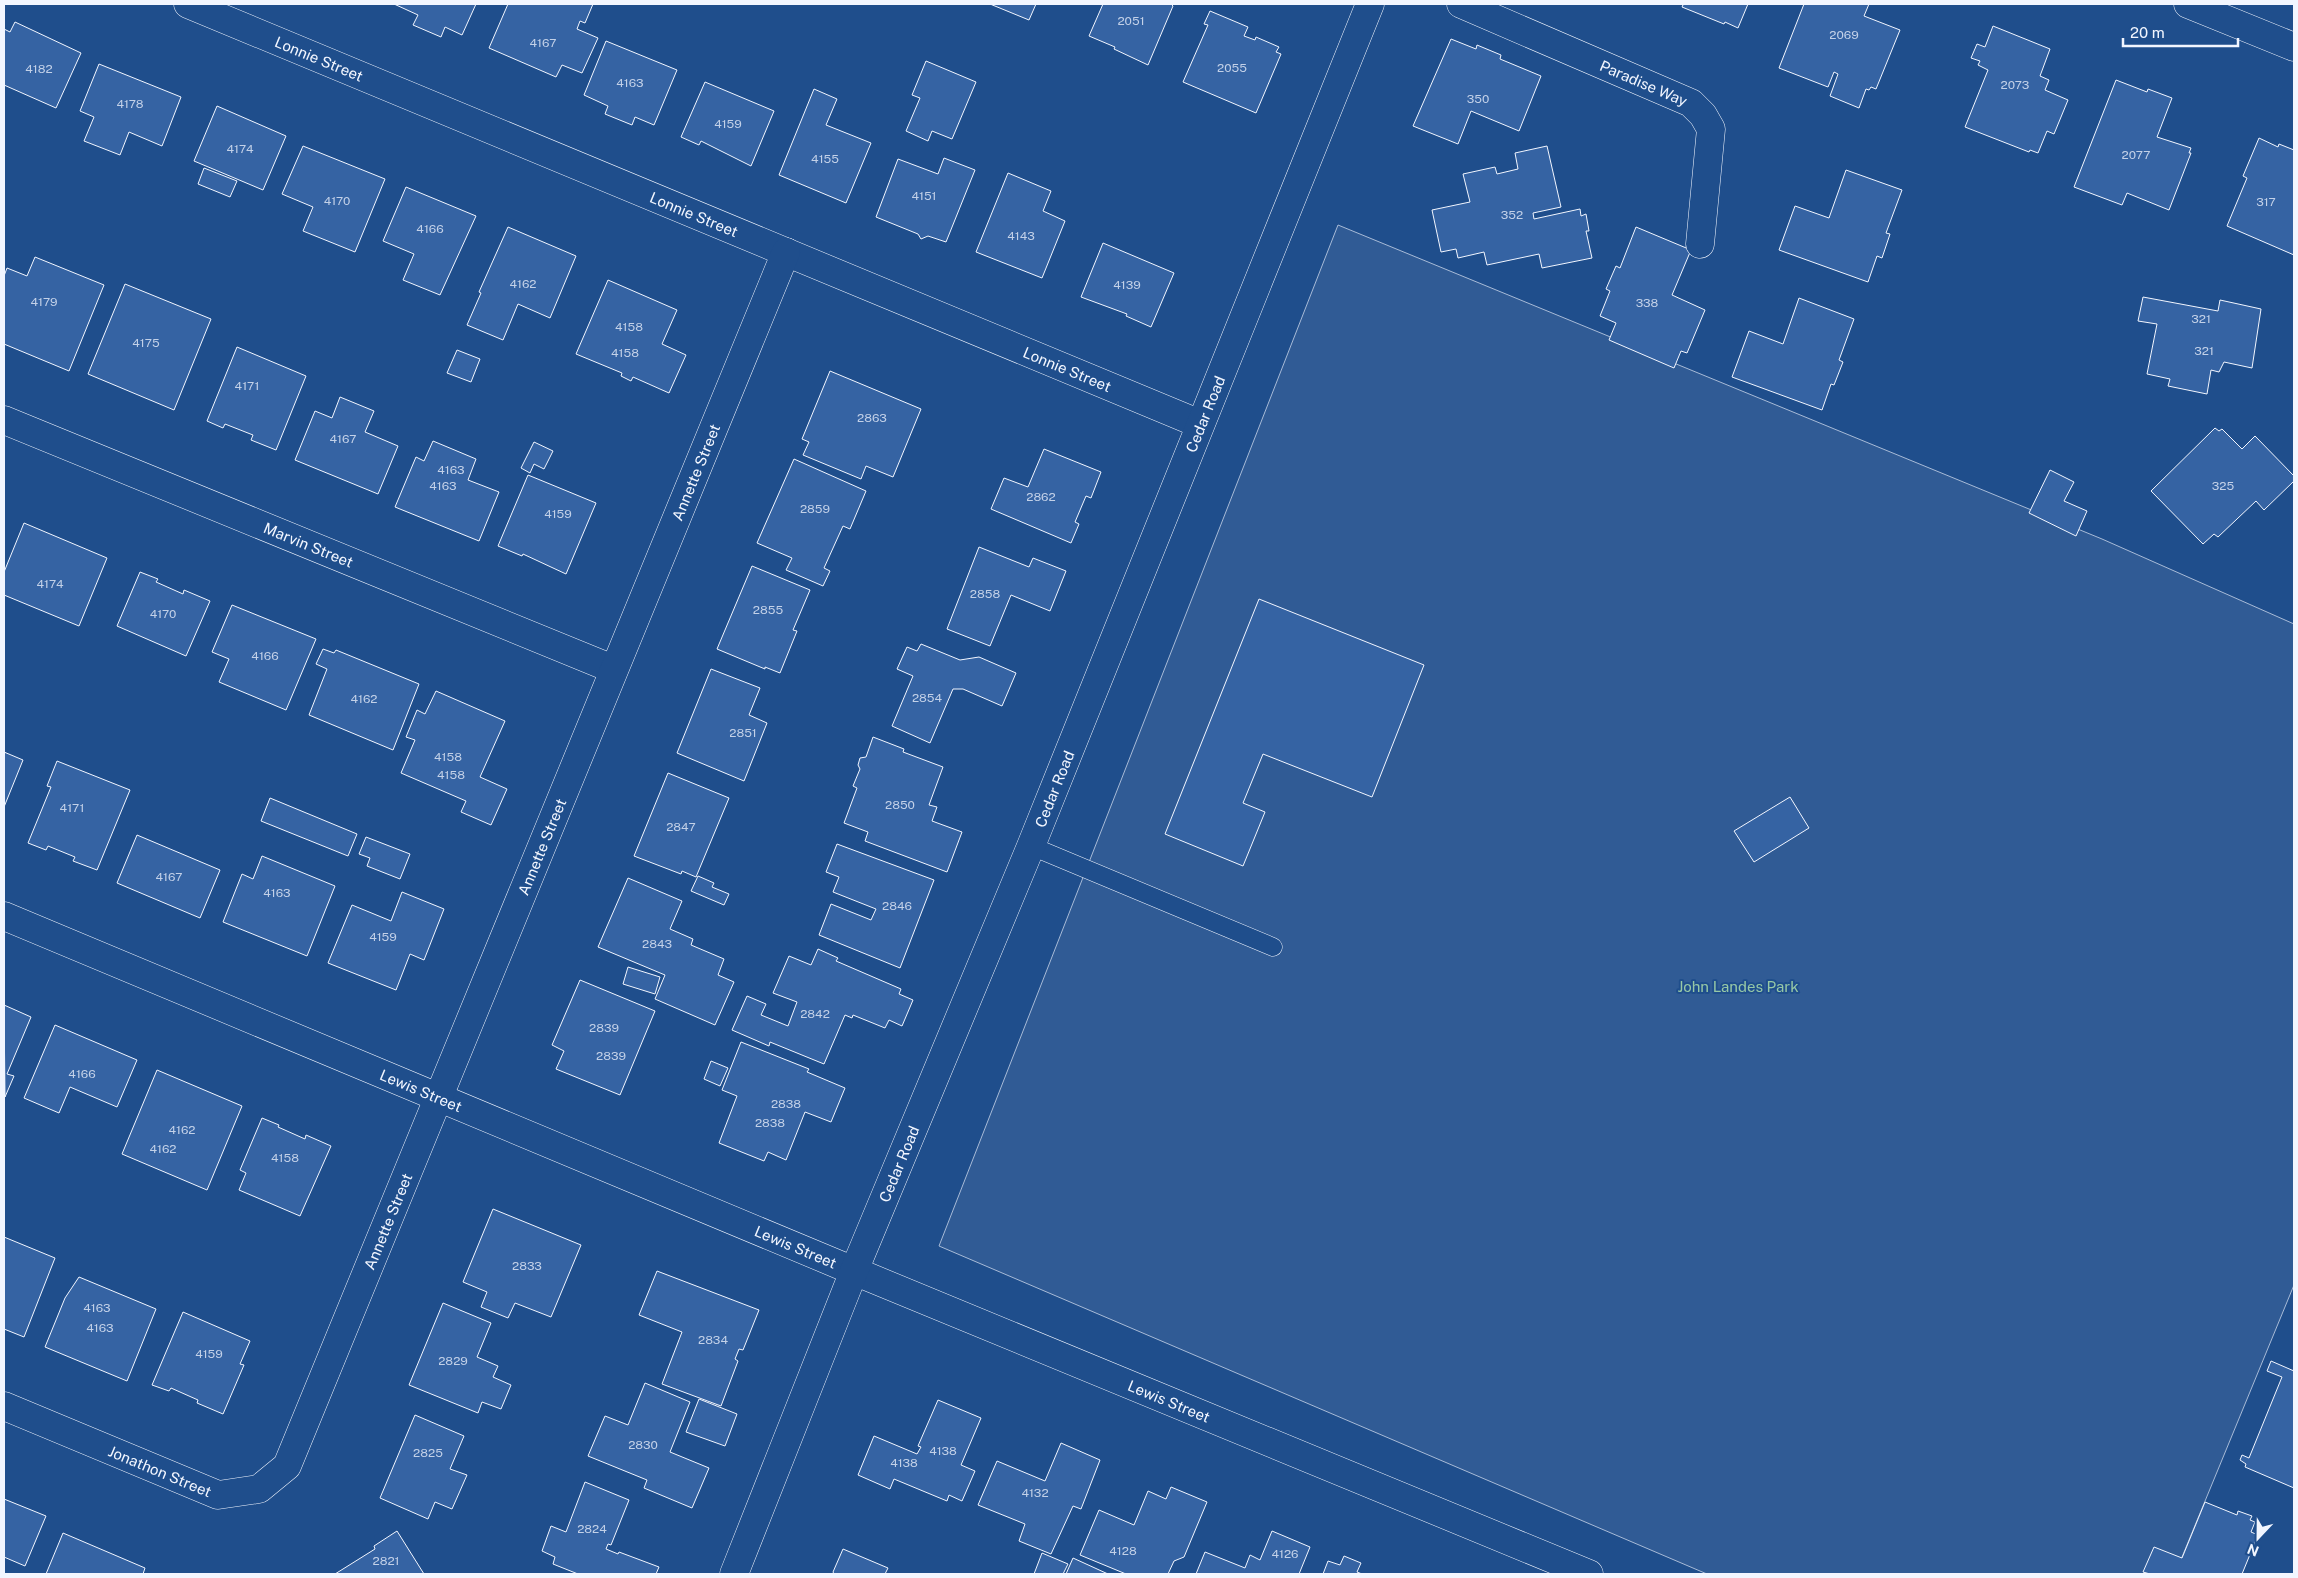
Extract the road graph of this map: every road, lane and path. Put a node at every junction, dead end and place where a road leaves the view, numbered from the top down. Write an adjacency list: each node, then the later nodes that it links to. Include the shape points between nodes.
1 (188, 4): 7 (street, Lonnie Street)
2 (1370, 4): 9 (street, Cedar Road)
3 (1461, 4): 6 (street, Paradise Way, via 1691,103 1703,115 1711,129)
4 (2188, 4): 5 (street)
5 (2294, 47)
6 (1700, 244)
7 (786, 252): 9 (street, Lonnie Street); 10 (street, Annette Street)
8 (4, 420): 10 (street, Marvin Street)
9 (1200, 424): 11 (street, Cedar Road)
10 (613, 669): 14 (street, Annette Street)
11 (1031, 846): 13 (lane); 15 (street, Cedar Road)
12 (4, 916): 14 (street, Lewis Street)
13 (1273, 947)
14 (439, 1098): 15 (street, Lewis Street); 17 (street, Annette Street)
15 (854, 1271): 18 (street, Cedar Road); 19 (street, Lewis Street)
16 (4, 1406): 17 (street, Jonathon Street, via 218,1495 259,1489 287,1466)
17 (297, 1441)
18 (734, 1574)
19 (1589, 1574)

